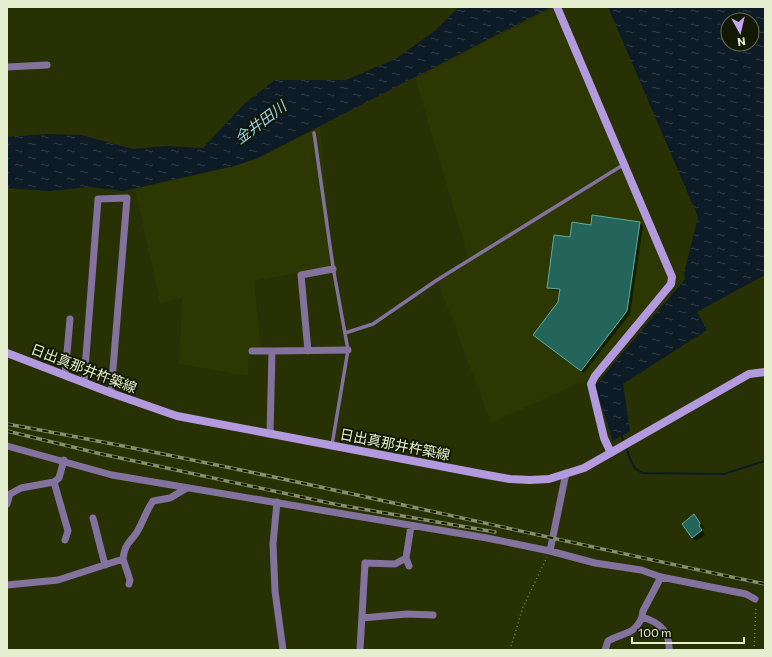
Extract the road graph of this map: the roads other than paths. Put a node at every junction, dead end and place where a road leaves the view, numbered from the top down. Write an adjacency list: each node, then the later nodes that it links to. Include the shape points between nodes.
1 (557, 7): 5 (main road)
2 (47, 65): 3 (street)
3 (7, 68)
4 (314, 133): 6 (lane)
5 (623, 165): 8 (lane, via 437,280 373,324); 21 (main road, via 672,277 671,284 591,384 604,438)
6 (334, 269): 8 (lane); 12 (street, via 301,275)
7 (70, 319): 15 (street)
8 (345, 333): 9 (lane)
9 (348, 350): 12 (street); 19 (lane)
10 (252, 351): 11 (street)
11 (272, 351): 12 (street); 18 (street)
12 (308, 351)
13 (7, 353): 15 (main road, 日出真那井杵築線)
14 (765, 372): 21 (main road, 日出真那井杵築線, via 749,374)
15 (65, 375): 16 (main road, 日出真那井杵築線)
16 (84, 382): 17 (main road, 日出真那井杵築線); 17 (street, via 98,199 127,198)
17 (111, 393): 18 (main road, 日出真那井杵築線, via 177,416)
18 (270, 434): 19 (main road, 日出真那井杵築線)
19 (332, 445): 23 (main road, 日出真那井杵築線, via 510,479 549,478)
20 (7, 446): 22 (street)
21 (611, 453): 23 (main road, 日出真那井杵築線, via 584,468)
22 (64, 460): 24 (street, via 59,478); 25 (street, via 112,474)
23 (566, 473): 31 (street)
24 (54, 482): 27 (street, via 21,488 10,494); 30 (street, via 68,531)
25 (187, 488): 26 (street); 33 (street, via 170,498 153,501 137,532 129,540 124,551)
26 (277, 502): 29 (street); 43 (street, via 274,544 275,591)
27 (7, 504)
28 (93, 518): 34 (street)
29 (411, 526): 31 (street); 32 (street)
30 (65, 540)
31 (550, 551): 36 (street)
32 (406, 558): 35 (street); 41 (street, via 390,565 365,563)
33 (124, 559): 34 (street); 37 (street)
34 (105, 565): 38 (street, via 58,580)
35 (409, 566)
36 (662, 576): 39 (street, via 746,594); 42 (street, via 643,611)
37 (129, 584)
38 (7, 585)
39 (755, 599)
40 (433, 615): 41 (street, via 407,614)
41 (362, 618): 44 (street)
42 (642, 618): 45 (street, via 639,626 633,631 608,641); 46 (street, via 652,620 664,628)
43 (283, 650)
44 (360, 650)
45 (605, 650)
46 (669, 650)

